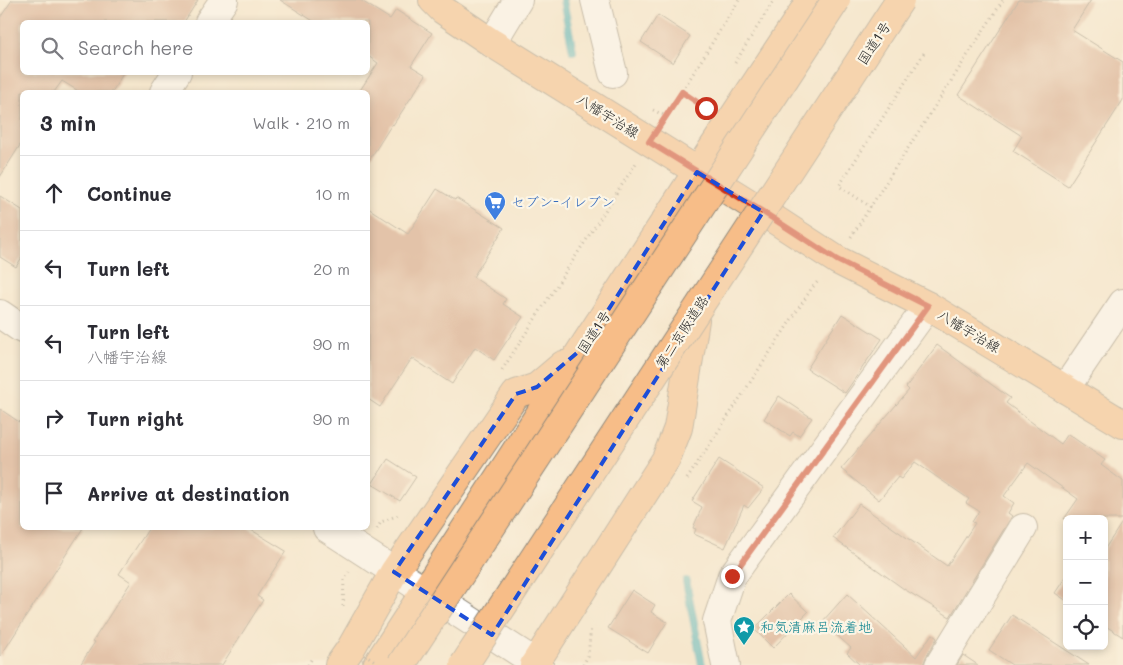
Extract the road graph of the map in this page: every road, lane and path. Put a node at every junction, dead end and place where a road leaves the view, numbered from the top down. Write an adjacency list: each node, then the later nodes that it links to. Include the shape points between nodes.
1 (224, 0): 11 (street)
2 (433, 0): 12 (main road, 八幡宇治線)
3 (518, 0): 12 (street)
4 (595, 0): 15 (street)
5 (739, 0): 18 (path)
6 (774, 0): 14 (path)
7 (811, 0): 21 (main road, 国道1号)
8 (836, 0): 45 (main road, bridge)
9 (901, 0): 23 (main road, 国道1号); 46 (main road, 第二京阪道路, bridge)
10 (1003, 0): 22 (path)
11 (210, 20)
12 (492, 43): 20 (main road, 八幡宇治線)
13 (924, 53): 22 (path, via 839,186)
14 (732, 66)
15 (613, 73)
16 (175, 75): 17 (street)
17 (165, 90)
18 (682, 92): 19 (path, via 706,108); 20 (path)
19 (712, 100)
20 (649, 142): 21 (main road, 八幡宇治線); 29 (path)
21 (697, 172): 23 (main road, 八幡宇治線); 28 (main road, 国道1号)
22 (871, 207): 24 (path)
23 (763, 212): 24 (main road, 八幡宇治線); 27 (main road, 国道1号)
24 (837, 260): 26 (main road, 八幡宇治線); 32 (path, via 812,288)
25 (1123, 302): 30 (street)
26 (928, 306): 30 (main road, 八幡宇治線); 49 (street, via 732,576 717,621)
27 (695, 320): 40 (main road, 国道1号); 41 (main road, via 678,428 666,459)
28 (585, 346): 37 (main road, via 537,387 516,394); 38 (main road, 国道1号)
29 (502, 370)
30 (1065, 390): 31 (main road, 八幡宇治線)
31 (1123, 424)
32 (683, 486)
33 (404, 513): 34 (path)
34 (381, 522)
35 (1023, 528): 50 (street)
36 (329, 530): 37 (street)
37 (394, 572): 38 (street); 42 (main road)
38 (424, 591): 40 (street); 44 (main road, 国道1号)
39 (591, 626): 48 (path, via 588,656)
40 (492, 635): 41 (street); 47 (main road, 国道1号)
41 (536, 664)
42 (339, 665)
43 (360, 665): 44 (path, bridge, via 366,655)
44 (376, 665)
45 (401, 665)
46 (464, 665)
47 (472, 665)
48 (582, 665)
49 (726, 665)
50 (938, 665)

